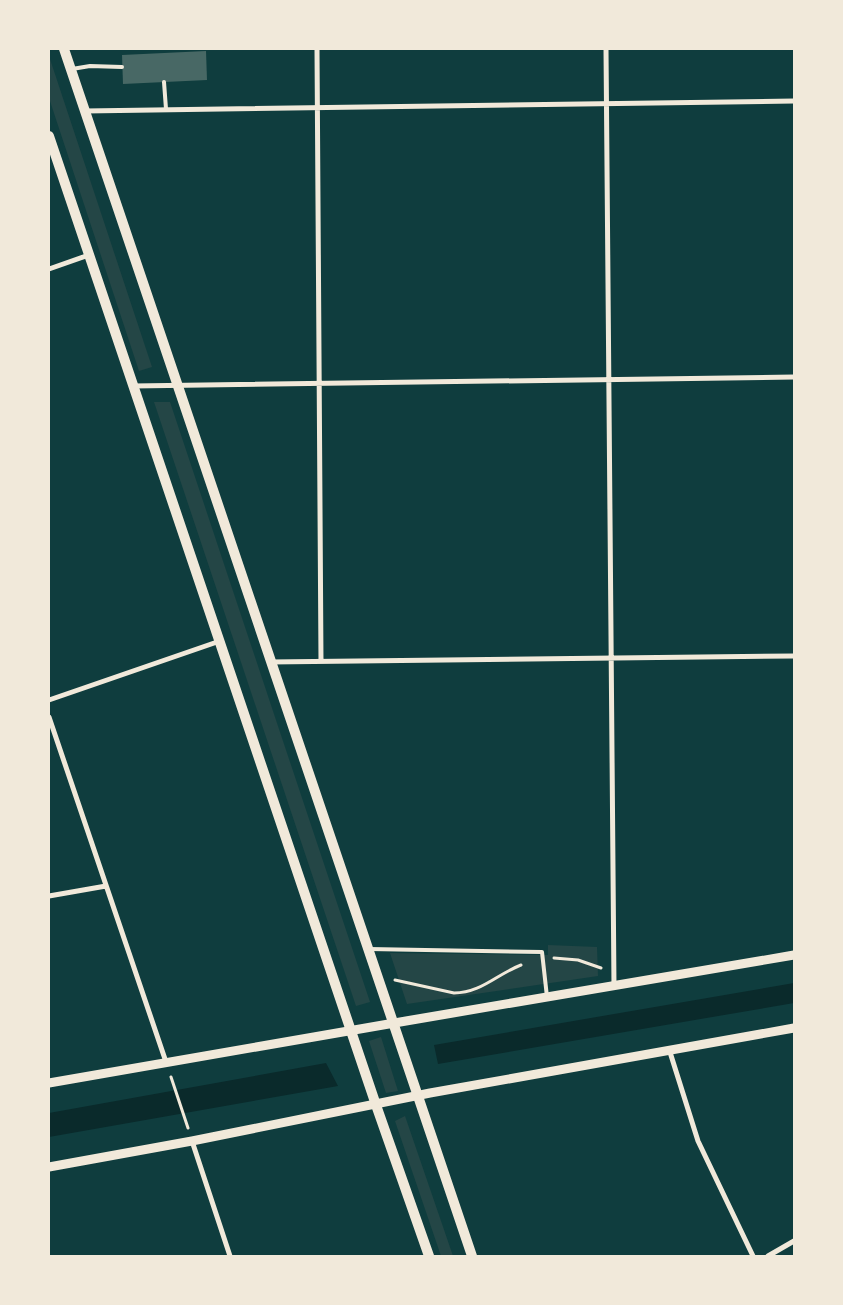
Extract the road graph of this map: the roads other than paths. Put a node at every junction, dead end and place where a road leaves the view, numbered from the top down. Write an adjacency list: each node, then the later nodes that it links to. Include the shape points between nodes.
1 (64, 49): 5 (main road)
2 (317, 49): 9 (street)
3 (606, 49): 8 (street)
4 (122, 67): 5 (lane)
5 (71, 69): 11 (main road)
6 (164, 82): 10 (lane)
7 (794, 101): 8 (street)
8 (606, 103): 9 (street); 16 (street)
9 (318, 107): 10 (street); 17 (street)
10 (166, 109): 11 (street)
11 (85, 111): 19 (main road)
12 (49, 136): 13 (main road)
13 (89, 254): 14 (street); 18 (main road)
14 (49, 269)
15 (794, 377): 16 (street)
16 (609, 380): 17 (street); 22 (street)
17 (319, 384): 19 (street); 23 (street)
18 (133, 386): 19 (street); 20 (main road)
19 (177, 386): 24 (main road)
20 (220, 641): 25 (street); 35 (main road)
21 (794, 656): 22 (street)
22 (612, 658): 23 (street); 31 (street)
23 (321, 661): 24 (street)
24 (270, 662): 29 (main road)
25 (49, 700)
26 (49, 716): 27 (street)
27 (106, 886): 28 (street); 37 (street)
28 (49, 896)
29 (367, 949): 32 (lane, via 542,952); 33 (main road)
30 (794, 955): 31 (street)
31 (614, 986): 32 (street)
32 (548, 997): 33 (street)
33 (392, 1023): 35 (street); 39 (main road)
34 (794, 1028): 36 (street)
35 (352, 1030): 37 (street); 40 (main road)
36 (668, 1050): 39 (street); 47 (street, via 698,1141)
37 (166, 1062): 38 (street)
38 (49, 1083)
39 (416, 1096): 40 (street); 46 (main road)
40 (376, 1105): 41 (street); 45 (main road)
41 (192, 1141): 42 (street); 44 (street)
42 (49, 1167)
43 (794, 1241): 48 (street)
44 (230, 1256)
45 (429, 1256)
46 (472, 1256)
47 (753, 1256)
48 (768, 1256)

